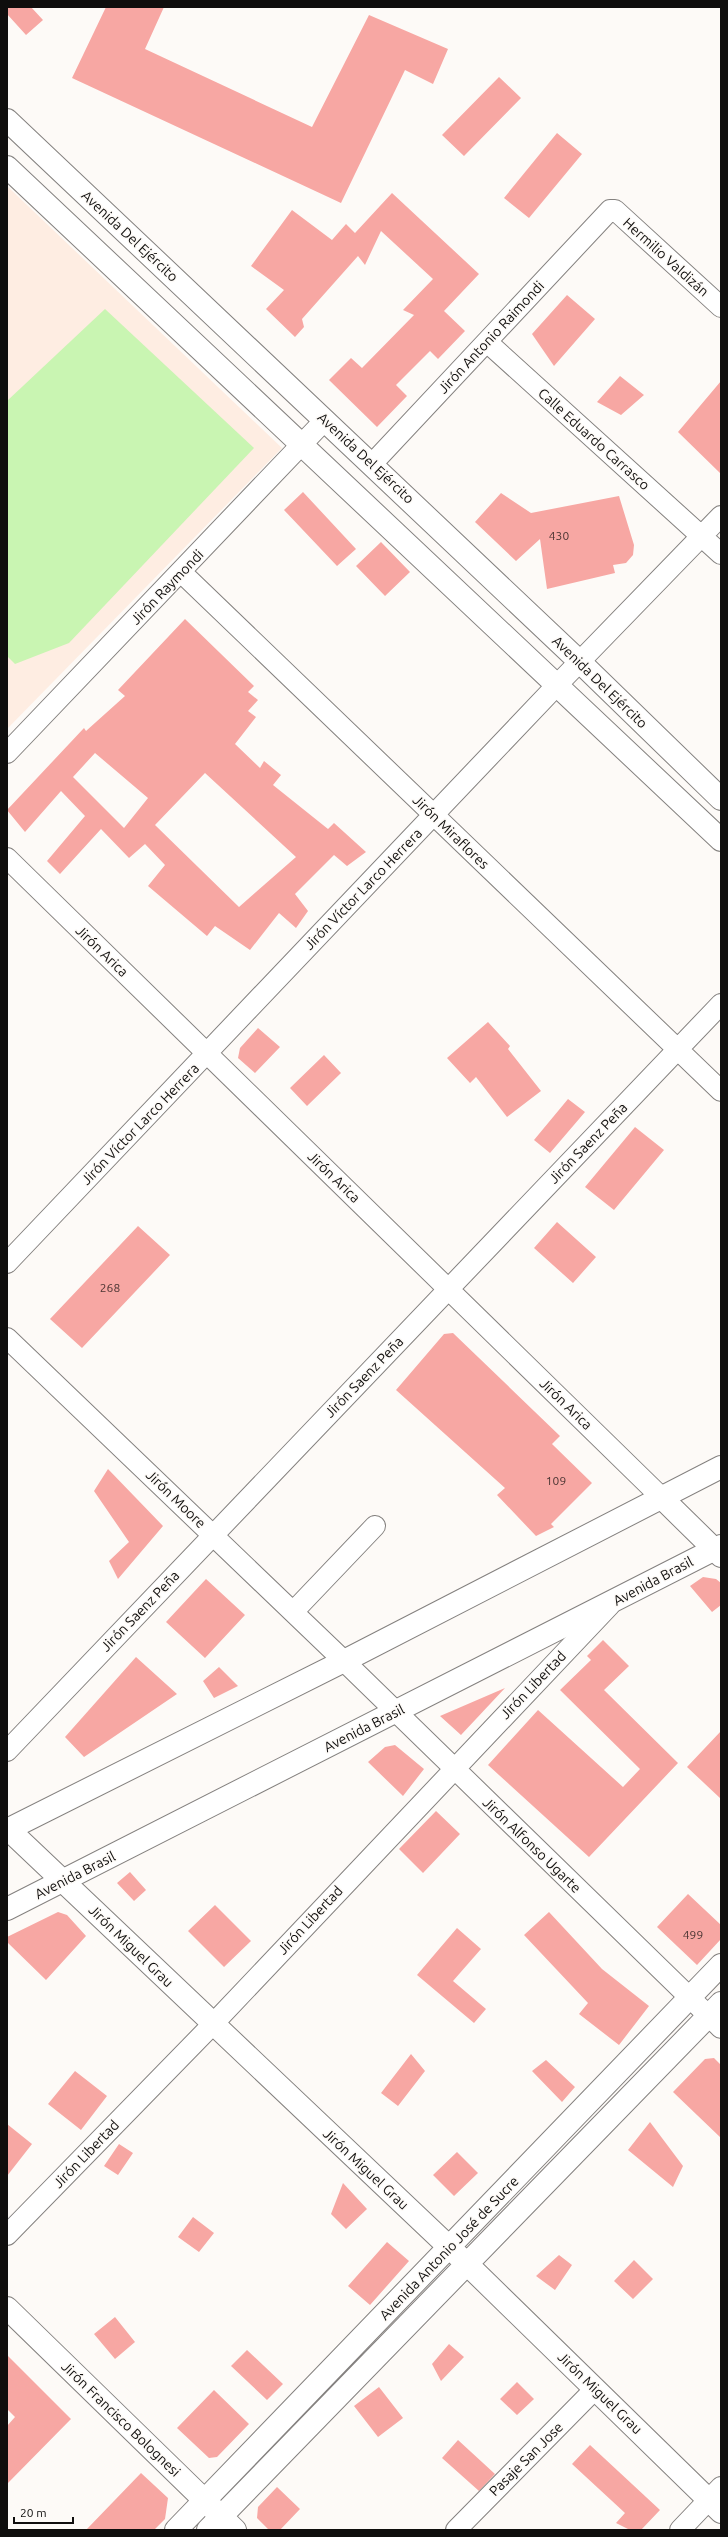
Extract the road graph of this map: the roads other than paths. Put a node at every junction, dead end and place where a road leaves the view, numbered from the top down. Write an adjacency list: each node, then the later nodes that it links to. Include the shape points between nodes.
1 (7, 120): 6 (main road, Avenida Del Ejército)
2 (7, 167): 7 (main road)
3 (610, 210): 4 (street, Hermilio Valdizán, via 615,210); 5 (street, Jirón Antonio Raimondi)
4 (721, 307)
5 (487, 342): 8 (street, Jirón Antonio Raimondi); 10 (street, Calle Eduardo Carrasco)
6 (325, 420): 7 (street, Jirón Raymondi); 8 (main road, Avenida Del Ejército)
7 (302, 445): 12 (street, Jirón Raymondi); 14 (main road)
8 (372, 464): 13 (main road, Avenida Del Ejército)
9 (721, 516): 10 (street, Jirón Víctor Larco Herrera)
10 (701, 536): 11 (street, Calle Eduardo Carrasco); 13 (street, Jirón Víctor Larco Herrera)
11 (721, 554)
12 (181, 572): 15 (street, Jirón Raymondi); 17 (street, Jirón Miraflores)
13 (580, 662): 14 (street, Jirón Víctor Larco Herrera); 16 (main road, Avenida Del Ejército)
14 (557, 685): 17 (street, Jirón Víctor Larco Herrera); 18 (main road)
15 (7, 752)
16 (721, 799)
17 (434, 815): 21 (street, Jirón Miraflores); 22 (street, Jirón Víctor Larco Herrera)
18 (721, 840)
19 (7, 858): 22 (street, Jirón Arica)
20 (721, 1004): 21 (street, Jirón Saenz Peña)
21 (677, 1049): 23 (street, Jirón Miraflores); 25 (street, Jirón Saenz Peña)
22 (207, 1053): 24 (street, Jirón Víctor Larco Herrera); 25 (street, Jirón Arica)
23 (721, 1091)
24 (7, 1264)
25 (448, 1288): 28 (street, Jirón Arica); 30 (street, Jirón Saenz Peña)
26 (7, 1338): 30 (street, Jirón Moore)
27 (721, 1467): 28 (main road)
28 (661, 1497): 31 (main road); 34 (main road)
29 (374, 1526): 33 (street)
30 (213, 1535): 33 (street, Jirón Moore); 36 (street, Jirón Saenz Peña)
31 (719, 1550): 32 (main road, Avenida Brasil)
32 (611, 1603): 35 (main road, Avenida Brasil); 37 (street, Jirón Libertad)
33 (293, 1612): 34 (street, Jirón Moore)
34 (344, 1661): 35 (street, Jirón Alfonso Ugarte); 38 (main road)
35 (396, 1712): 37 (street, Jirón Alfonso Ugarte); 39 (main road, Avenida Brasil)
36 (7, 1751)
37 (453, 1768): 42 (street, Jirón Alfonso Ugarte); 44 (street, Jirón Libertad)
38 (7, 1829): 39 (main road, Jirón Miguel Grau)
39 (62, 1881): 40 (main road, Avenida Brasil); 44 (main road, Jirón Miguel Grau)
40 (7, 1909)
41 (721, 1965): 42 (main road, Avenida Antonio José de Sucre)
42 (690, 1997): 43 (street, Jirón Alfonso Ugarte); 46 (main road, Avenida Antonio José de Sucre)
43 (717, 2016): 47 (main road, Avenida Antonio José de Sucre)
44 (213, 2024): 45 (street, Jirón Libertad); 46 (main road, Jirón Miguel Grau)
45 (7, 2235)
46 (449, 2247): 47 (main road, Jirón Miguel Grau); 51 (main road, Avenida Antonio José de Sucre)
47 (468, 2265): 49 (main road, Jirón Miguel Grau); 52 (main road, Avenida Antonio José de Sucre)
48 (7, 2308): 51 (main road, Jirón Francisco Bolognesi)
49 (595, 2389): 50 (main road, Jirón Miguel Grau); 54 (street, Pasaje San Jose)
50 (717, 2500): 55 (street)
51 (205, 2501): 52 (main road, Jirón Francisco Bolognesi); 53 (main road, Avenida Antonio José de Sucre)
52 (221, 2525)
53 (176, 2530)
54 (456, 2530)
55 (680, 2530)

